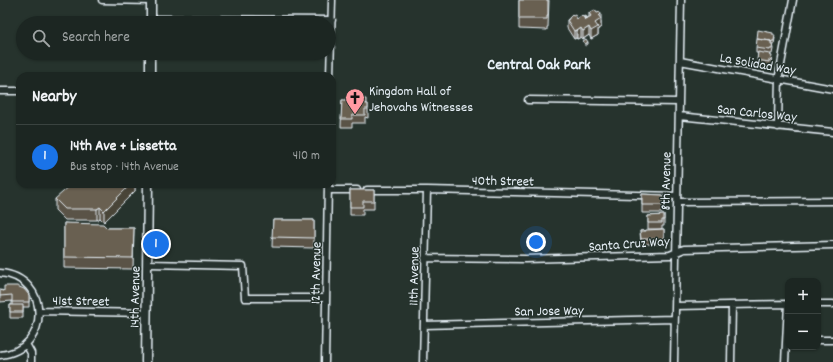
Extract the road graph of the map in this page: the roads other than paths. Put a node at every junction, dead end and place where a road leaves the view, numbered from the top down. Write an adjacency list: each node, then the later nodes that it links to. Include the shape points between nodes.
1 (102, 0): 2 (street)
2 (151, 0): 6 (street)
3 (332, 0): 7 (street)
4 (681, 0): 10 (street, 8th Avenue)
5 (793, 0): 13 (street)
6 (151, 16)
7 (332, 16)
8 (150, 60): 11 (street)
9 (331, 60): 12 (street)
10 (680, 61): 13 (street, La Solidad Way); 18 (street, 8th Avenue)
11 (150, 72)
12 (330, 72)
13 (779, 80): 14 (street, La Solidad Way); 20 (street)
14 (833, 89)
15 (0, 91): 16 (street)
16 (16, 91)
17 (528, 100): 18 (street)
18 (679, 102): 19 (street, 8th Avenue)
19 (679, 116): 20 (street, San Carlos Way); 26 (street, 8th Avenue)
20 (778, 126): 21 (street, San Carlos Way)
21 (833, 132)
22 (336, 187): 25 (street, 40th Street)
23 (148, 188): 31 (street, 14th Avenue)
24 (328, 188): 33 (street, 12th Avenue)
25 (427, 190): 26 (street, 40th Street); 30 (street, 11th Avenue)
26 (677, 199): 27 (street, 40th Street); 29 (street, 8th Avenue)
27 (833, 201)
28 (833, 245): 29 (street, Santa Cruz Way, via 684,249)
29 (676, 252): 30 (street, Santa Cruz Way, via 670,255 525,259); 38 (street, 8th Avenue)
30 (425, 258): 42 (street, 11th Avenue)
31 (148, 264): 33 (street, via 243,266 245,298); 40 (street, 14th Avenue)
32 (0, 273): 39 (street, via 17,278 27,286 34,295)
33 (326, 298): 50 (street, 12th Avenue)
34 (785, 304): 37 (street)
35 (821, 304): 36 (street)
36 (833, 304)
37 (732, 305): 38 (street); 53 (street)
38 (675, 306): 41 (street, 8th Avenue)
39 (39, 311): 40 (street, 41st Street); 45 (street, via 34,332)
40 (147, 313): 49 (street, 14th Avenue)
41 (674, 319): 42 (street, San Jose Way); 52 (street, 8th Avenue)
42 (424, 325): 51 (street, 11th Avenue)
43 (821, 340): 44 (street)
44 (833, 340)
45 (26, 344): 47 (street, via 18,350); 48 (street, via 31,353)
46 (786, 350): 54 (street)
47 (0, 355)
48 (31, 362)
49 (146, 362)
50 (325, 362)
51 (424, 362)
52 (674, 362)
53 (731, 362)
54 (785, 362)

